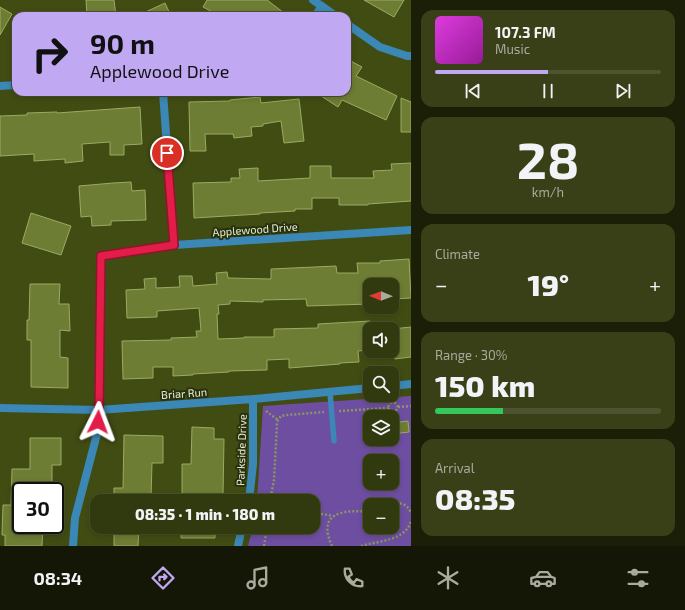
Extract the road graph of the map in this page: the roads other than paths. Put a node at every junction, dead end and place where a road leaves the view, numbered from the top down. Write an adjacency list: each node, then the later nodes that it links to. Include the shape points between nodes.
1 (313, 0): 2 (street)
2 (322, 6): 3 (street); 4 (street)
3 (318, 12)
4 (330, 12)
5 (351, 27): 6 (street, via 380,47)
6 (411, 56)
7 (12, 85): 8 (street)
8 (0, 86)
9 (163, 96): 11 (street)
10 (411, 230): 11 (street, Applewood Drive)
11 (174, 245): 18 (street, Applewood Drive, via 101,256)
12 (411, 384): 13 (street)
13 (399, 385)
14 (363, 389): 15 (street, Briar Run)
15 (330, 392): 16 (street, Briar Run); 19 (lane)
16 (253, 399): 18 (street, Briar Run); 20 (street, Parkside Drive, via 253,464)
17 (0, 408): 18 (street, Briar Run)
18 (99, 410): 22 (street, via 97,434 75,518)
19 (334, 441)
20 (250, 494)
21 (241, 534): 23 (street)
22 (73, 546)
23 (238, 546)

